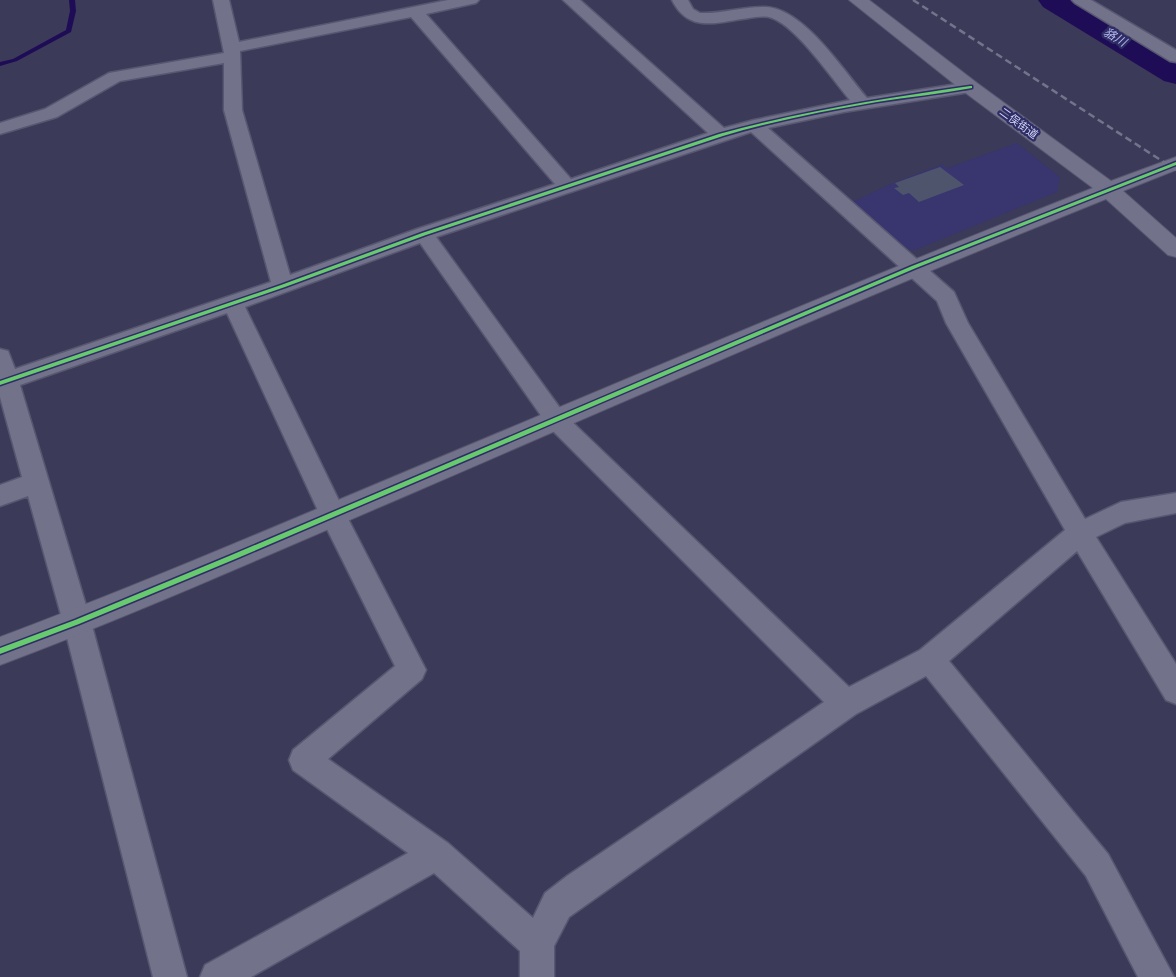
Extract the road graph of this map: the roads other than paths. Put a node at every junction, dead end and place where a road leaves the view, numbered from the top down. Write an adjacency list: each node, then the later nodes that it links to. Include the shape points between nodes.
1 (221, 0): 9 (street)
2 (391, 0): 8 (street)
3 (471, 0): 8 (street)
4 (571, 0): 15 (street)
5 (680, 0): 12 (street, via 687,12 705,18 766,12 781,16 808,38)
6 (858, 0): 11 (street, 二俣街道)
7 (1080, 0): 10 (street)
8 (409, 12): 9 (street); 17 (street)
9 (231, 52): 14 (street, via 114,77 50,113); 22 (street, via 233,110)
10 (1176, 57)
11 (970, 87): 12 (street); 18 (street, 二俣街道)
12 (862, 103): 13 (street)
13 (754, 125): 15 (street); 21 (street)
14 (0, 130)
15 (720, 135): 17 (street)
16 (1176, 163): 18 (street)
17 (568, 187): 19 (street)
18 (1109, 190): 20 (street, 二俣街道); 21 (street)
19 (424, 234): 22 (street); 26 (street)
20 (1176, 250)
21 (914, 267): 26 (street); 31 (street, via 946,297 957,323)
22 (284, 286): 23 (street)
23 (232, 304): 25 (street); 30 (street)
24 (0, 357): 25 (street)
25 (3, 382): 27 (street)
26 (557, 421): 30 (street); 36 (street)
27 (36, 482): 28 (street); 32 (street)
28 (0, 496)
29 (1176, 504): 31 (street, via 1122,513)
30 (332, 515): 32 (street); 37 (street, via 412,670 304,760)
31 (1080, 533): 34 (street); 35 (street)
32 (77, 622): 33 (street); 39 (street)
33 (0, 651)
34 (930, 659): 36 (street); 42 (street, via 1097,865)
35 (1176, 690)
36 (846, 704): 38 (street, via 557,905)
37 (437, 854): 38 (street); 40 (street)
38 (536, 944): 41 (street)
39 (170, 977)
40 (217, 977)
41 (538, 977)
42 (1157, 977)

